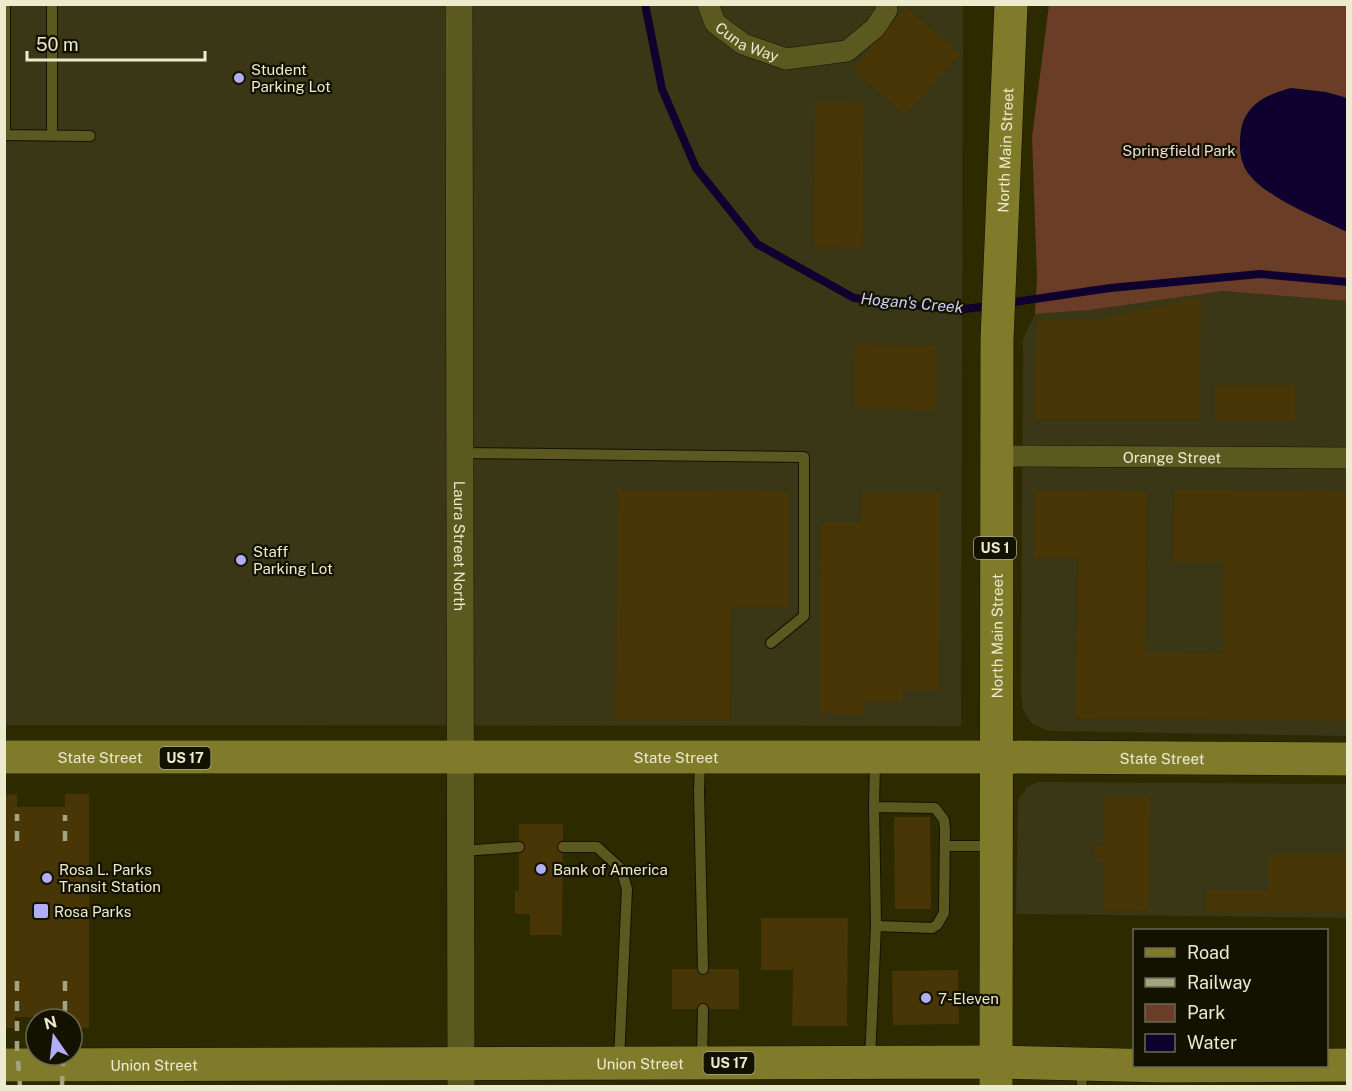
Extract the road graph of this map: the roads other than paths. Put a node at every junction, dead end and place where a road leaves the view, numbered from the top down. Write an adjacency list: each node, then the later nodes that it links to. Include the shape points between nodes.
1 (5, 4): 7 (lane)
2 (51, 4): 8 (lane)
3 (459, 4): 10 (street, Laura Street North)
4 (708, 4): 5 (street, Cuna Way, via 715,23 743,44 786,59 847,51 875,28 887,10)
5 (886, 4)
6 (1011, 4): 11 (main road, North Main Street / US 1, via 999,267)
7 (5, 135): 8 (lane)
8 (52, 136): 9 (lane)
9 (90, 136)
10 (460, 453): 13 (lane, via 804,457 804,616); 15 (street, Laura Street North)
11 (996, 456): 12 (street, Orange Street); 16 (main road, North Main Street / US 1)
12 (1347, 458)
13 (771, 643)
14 (4, 757): 15 (main road, State Street / US 17)
15 (461, 757): 17 (main road, State Street / US 17); 25 (street, Laura Street North)
16 (995, 757): 18 (main road, State Street / US 17); 19 (main road, State Street); 22 (main road, North Main Street / US 1)
17 (700, 758): 18 (main road, State Street / US 17); 27 (lane)
18 (875, 758): 20 (lane)
19 (1347, 759)
20 (874, 807): 21 (lane, via 935,808 944,819); 26 (lane)
21 (945, 846): 22 (lane); 26 (lane, via 944,913 937,925)
22 (996, 846): 37 (main road, North Main Street / US 1)
23 (519, 847): 25 (lane)
24 (563, 847): 29 (lane, via 597,847 621,869 627,889)
25 (461, 851): 38 (street, Laura Street North)
26 (876, 926): 31 (lane)
27 (703, 969)
28 (703, 1009): 30 (lane)
29 (619, 1063): 30 (main road, Union Street / US 17); 38 (main road, Union Street / US 17)
30 (702, 1063): 31 (main road, Union Street / US 17)
31 (870, 1063): 37 (main road, Union Street / US 17)
32 (4, 1065): 39 (main road, Union Street / US 17)
33 (1347, 1065): 34 (main road, Union Street / US 17)
34 (1328, 1066)
35 (1286, 1067): 36 (main road, Union Street / US 17)
36 (1165, 1071): 40 (main road, Union Street / US 17)
37 (996, 1074): 40 (main road, Union Street / US 17)
38 (461, 1075): 39 (main road, Union Street / US 17)
39 (45, 1076)
40 (1082, 1076)

